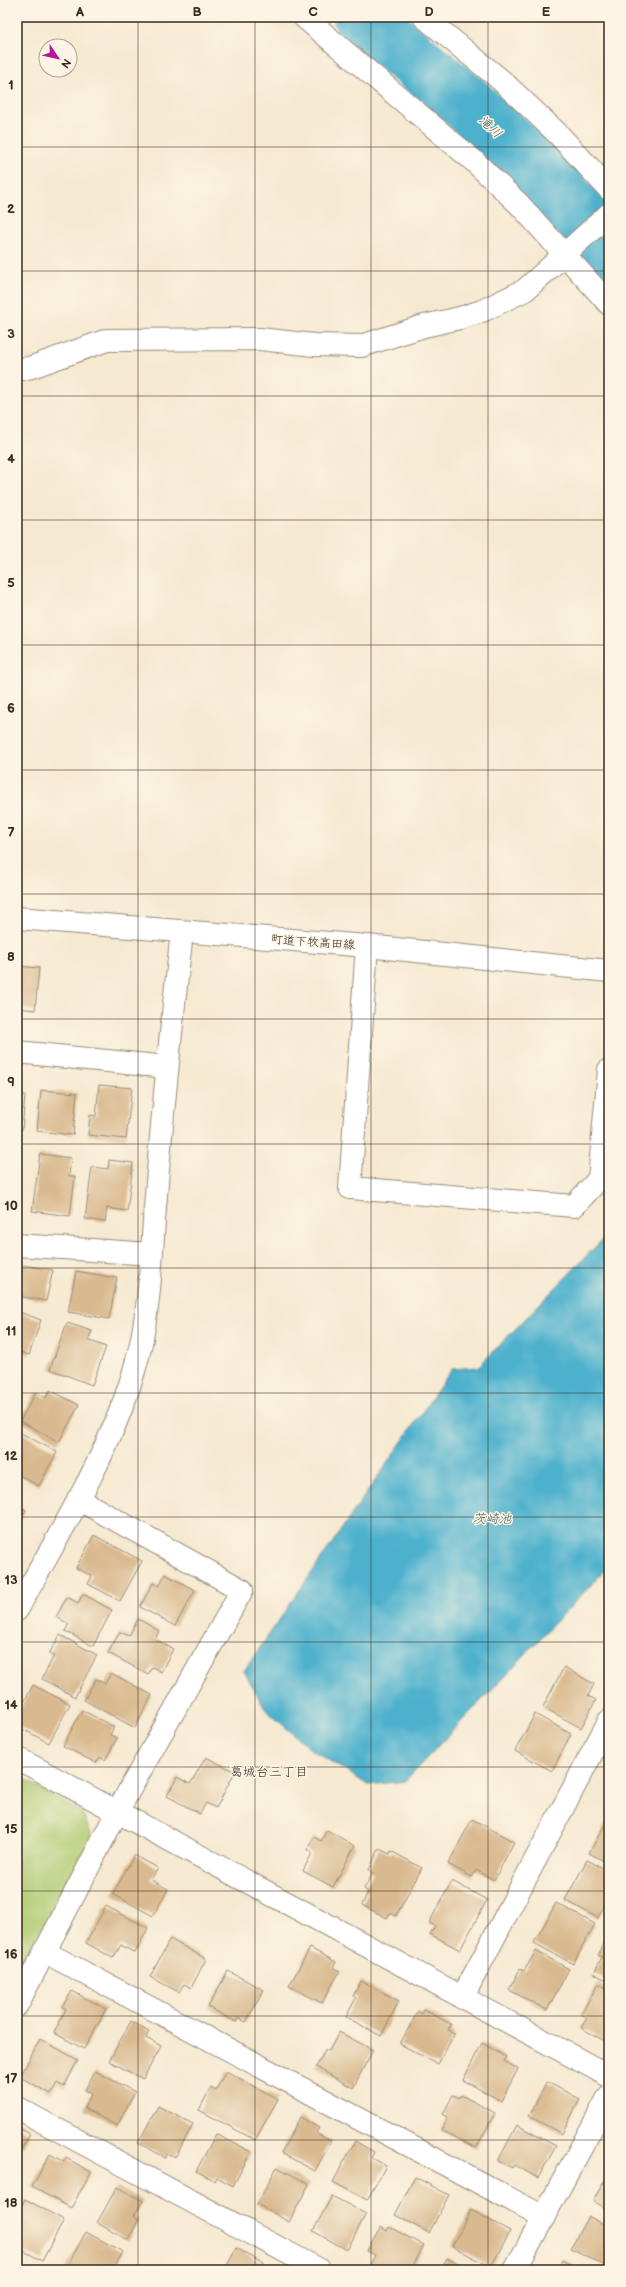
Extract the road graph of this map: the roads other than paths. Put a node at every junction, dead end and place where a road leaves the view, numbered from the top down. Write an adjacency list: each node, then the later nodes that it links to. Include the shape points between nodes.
1 (304, 17): 5 (street, via 475,162 520,205)
2 (424, 17): 3 (street, via 502,81 558,134)
3 (609, 189)
4 (609, 214): 5 (street)
5 (565, 256): 6 (street); 7 (street, via 525,290 482,311 360,346 314,345 260,339 107,340)
6 (609, 304)
7 (17, 370)
8 (17, 918): 9 (street, 町道下牧高田線)
9 (182, 932): 10 (street, 町道下牧高田線); 13 (street)
10 (367, 946): 11 (street, 町道下牧高田線); 14 (street, via 350,1188 574,1206 599,1179)
11 (609, 971)
12 (17, 1052): 13 (street)
13 (167, 1067): 16 (street)
14 (609, 1070)
15 (17, 1245): 16 (street)
16 (151, 1254): 17 (street, via 148,1297 135,1368 124,1406)
17 (78, 1499): 18 (street); 21 (street, via 242,1590)
18 (17, 1610)
19 (609, 1721): 23 (street)
20 (17, 1758): 21 (street)
21 (118, 1812): 22 (street); 23 (street)
22 (45, 1952): 24 (street); 28 (street)
23 (462, 1998): 25 (street)
24 (17, 2005)
25 (609, 2076)
26 (609, 2096): 28 (street)
27 (17, 2108): 29 (street)
28 (544, 2217): 30 (street)
29 (320, 2270)
30 (515, 2270)

